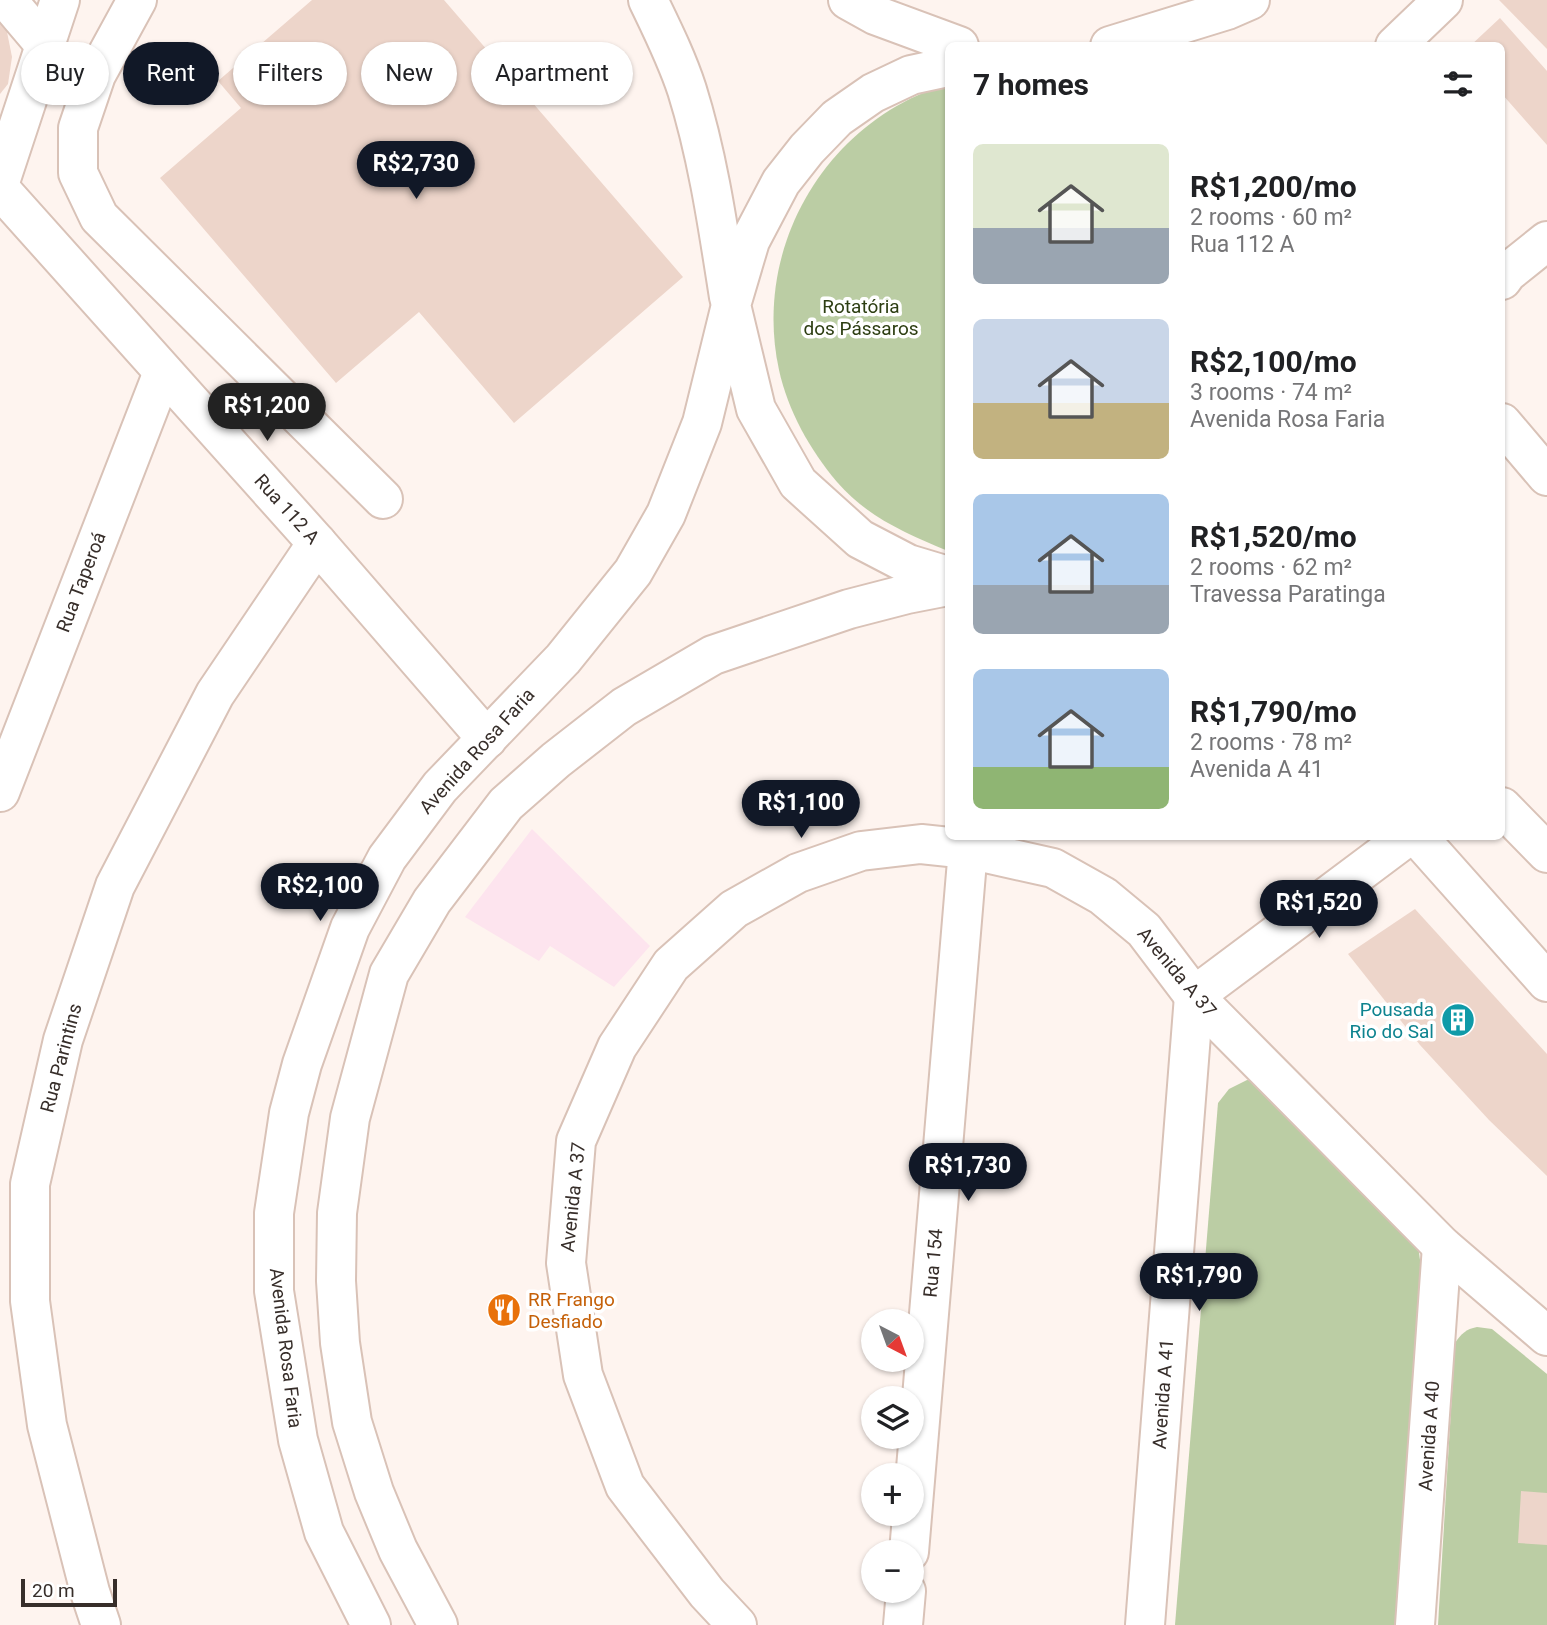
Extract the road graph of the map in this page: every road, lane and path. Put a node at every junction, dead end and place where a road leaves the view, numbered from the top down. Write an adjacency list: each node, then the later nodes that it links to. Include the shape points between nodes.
1 (6, 0): 8 (street)
2 (60, 0): 9 (street)
3 (137, 0): 23 (street, via 96,75 78,128 78,173 99,217)
4 (648, 0): 19 (street, via 687,89 713,197)
5 (848, 0): 10 (street)
6 (1251, 0): 11 (street)
7 (1443, 0): 12 (street)
8 (41, 42)
9 (45, 42)
10 (948, 42)
11 (1123, 42)
12 (1399, 42)
13 (945, 69): 19 (street, Avenida Rosa Faria, via 911,75 873,93 837,118 807,149 782,182 750,241)
14 (25, 105): 15 (street)
15 (0, 182)
16 (0, 189): 20 (street, Rua 112 A)
17 (1547, 241): 18 (street)
18 (1505, 276)
19 (731, 305): 25 (street, via 756,409 798,483 860,539 908,564); 27 (street, Avenida Rosa Faria, via 702,423 666,514 633,572 563,659)
20 (163, 372): 24 (street, Rua 112 A); 28 (street, Rua Taperoá)
21 (1505, 427): 22 (street)
22 (1547, 476)
23 (383, 499)
24 (317, 543): 27 (street, Rua 112 A); 36 (street, Rua Parintins, via 215,694 114,886)
25 (945, 575)
26 (945, 587): 43 (street, via 849,609 713,655 624,706 506,804 432,901 389,974 349,1118 337,1213 340,1343 352,1422 374,1492 398,1550)
27 (486, 739): 42 (street, Avenida Rosa Faria, via 440,787 387,858 350,928 302,1064 289,1113 274,1213 274,1291 298,1440 324,1532)
28 (0, 792)
29 (1505, 810): 33 (street)
30 (1403, 840): 35 (street)
31 (1421, 840): 34 (street)
32 (968, 849): 35 (street, Avenida A 37, via 1053,868 1104,896 1144,930); 39 (street, Rua 154); 44 (street, Avenida A 37, via 921,844 861,851 798,873 734,909 671,965 617,1047 576,1141 566,1263 583,1375 625,1486)
33 (1547, 853)
34 (1547, 982)
35 (1194, 996): 37 (street, Avenida A 37); 46 (street, Avenida A 41)
36 (15, 1175): 41 (street, Rua Parintins, via 47,1425)
37 (1442, 1246): 38 (street, Avenida A 37); 47 (street, Avenida A 40)
38 (1547, 1336)
39 (910, 1540)
40 (905, 1603): 45 (street)
41 (101, 1625)
42 (371, 1625)
43 (438, 1625)
44 (737, 1625)
45 (903, 1625)
46 (1145, 1625)
47 (1415, 1625)

